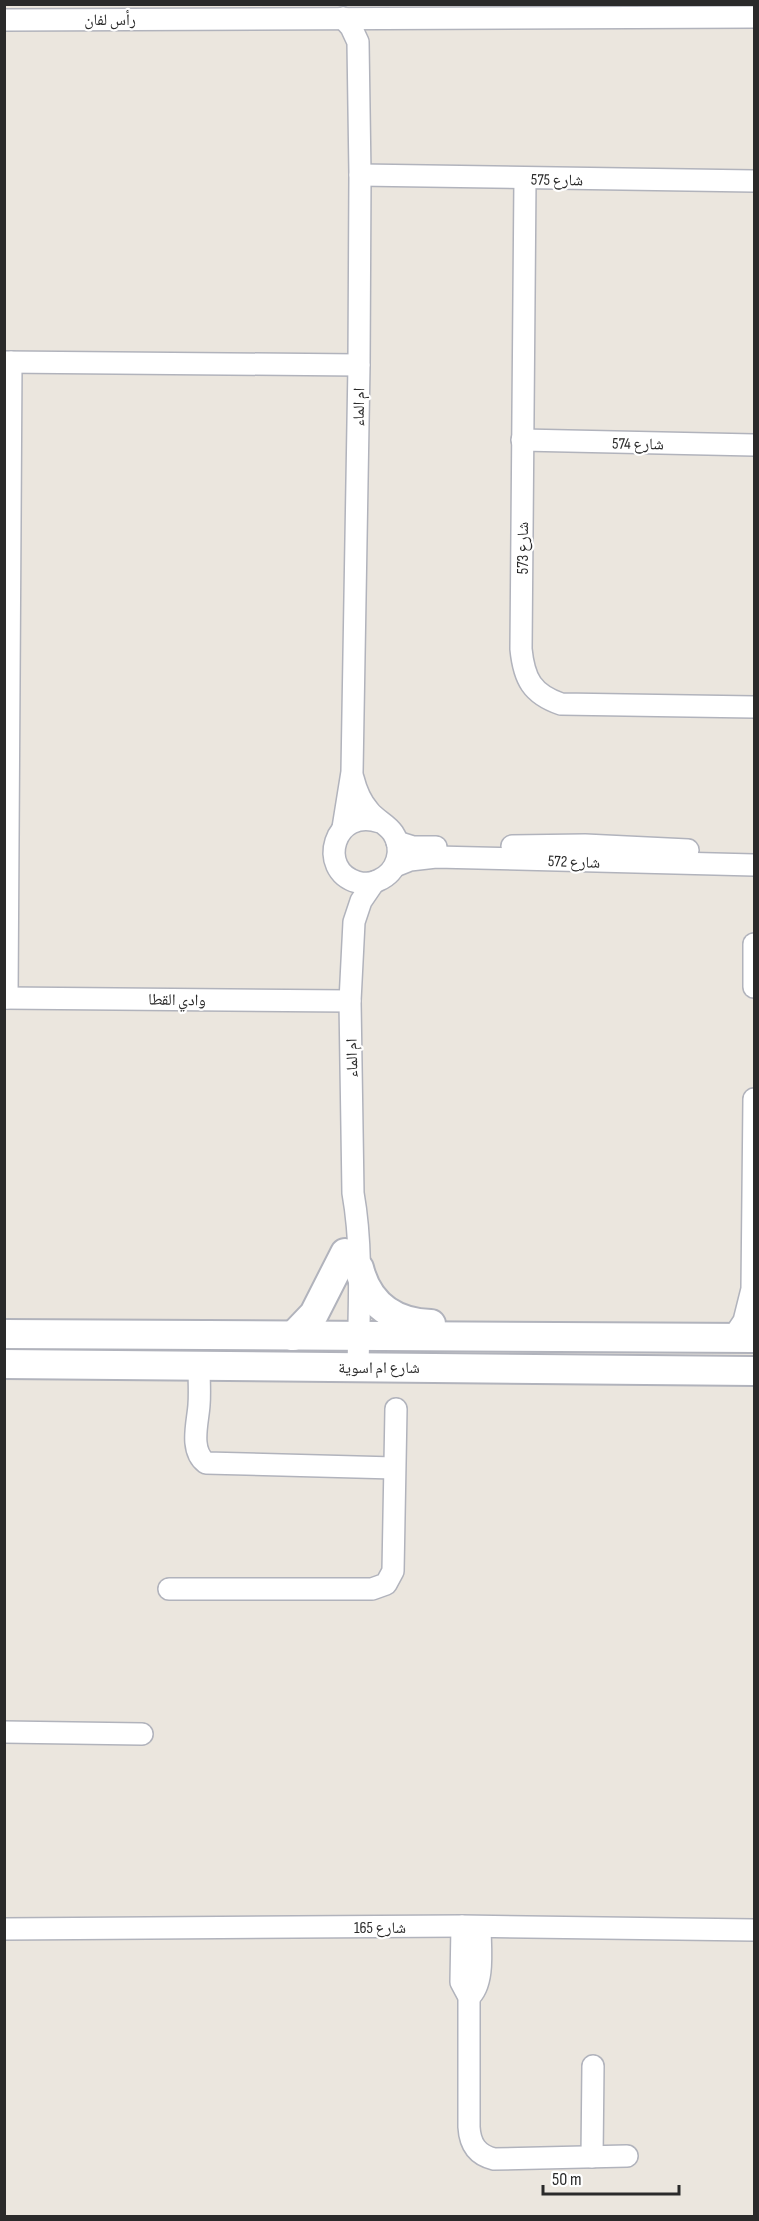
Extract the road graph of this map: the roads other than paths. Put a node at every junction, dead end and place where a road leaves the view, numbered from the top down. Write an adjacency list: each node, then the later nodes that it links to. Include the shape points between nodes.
1 (754, 17): 3 (street, رأس لفان)
2 (343, 18): 3 (street, رأس لفان); 4 (street, رأس لفان); 5 (street)
3 (385, 18): 5 (street)
4 (4, 20)
5 (358, 42): 6 (street, ام الماء)
6 (360, 175): 7 (street, شارع 575); 10 (street, ام الماء)
7 (525, 179): 8 (street, شارع 575); 11 (street, شارع 573)
8 (754, 181)
9 (8, 362): 10 (street); 26 (street)
10 (359, 365): 14 (street, ام الماء)
11 (522, 440): 12 (street, شارع 574); 13 (street, شارع 573, via 521,649 528,679 536,691 561,704)
12 (754, 446)
13 (754, 707)
14 (352, 772): 15 (street, ام الماء, via 361,800); 16 (street, ام الماء)
15 (380, 822): 16 (street, via 361,819); 17 (street)
16 (343, 828): 21 (street, via 334,844 337,865)
17 (397, 842): 18 (street, شارع 572, via 417,847 585,845); 19 (street)
18 (754, 853)
19 (395, 866): 20 (street, شارع 572, via 417,858 436,857); 22 (street)
20 (754, 866)
21 (343, 873): 22 (street, via 352,880); 23 (street, ام الماء)
22 (374, 882): 23 (street, ام الماء, via 361,901)
23 (354, 922): 27 (street, ام الماء)
24 (754, 944): 25 (street)
25 (754, 987)
26 (6, 998): 27 (street, وادي القطا)
27 (350, 1001): 29 (street, ام الماء, via 353,1193 346,1220)
28 (754, 1099): 30 (street)
29 (352, 1261): 32 (street); 33 (street, ام الماء); 34 (street, via 371,1296 394,1316 417,1324 463,1327)
30 (753, 1292): 35 (street)
31 (4, 1334): 32 (street, شارع ام اسوية)
32 (293, 1336): 33 (street, شارع ام اسوية)
33 (351, 1337): 34 (street, شارع ام اسوية); 38 (street, ام الماء)
34 (494, 1338): 35 (street, شارع ام اسوية)
35 (743, 1339)
36 (4, 1364): 37 (street, شارع ام اسوية)
37 (193, 1367): 38 (street, شارع ام اسوية); 41 (street, via 191,1406 196,1417 197,1451 209,1464)
38 (351, 1367): 39 (street, شارع ام اسوية)
39 (754, 1371)
40 (396, 1409): 41 (street)
41 (394, 1468): 42 (street, via 393,1571 382,1587)
42 (169, 1589)
43 (4, 1732): 44 (street)
44 (142, 1734)
45 (471, 1927): 46 (street, شارع 165); 47 (street, شارع 165); 50 (street, via 461,1982 470,1997 472,2145 485,2157 494,2159)
46 (4, 1929)
47 (754, 1930)
48 (593, 2066): 50 (street)
49 (627, 2156): 50 (street)
50 (592, 2157)

